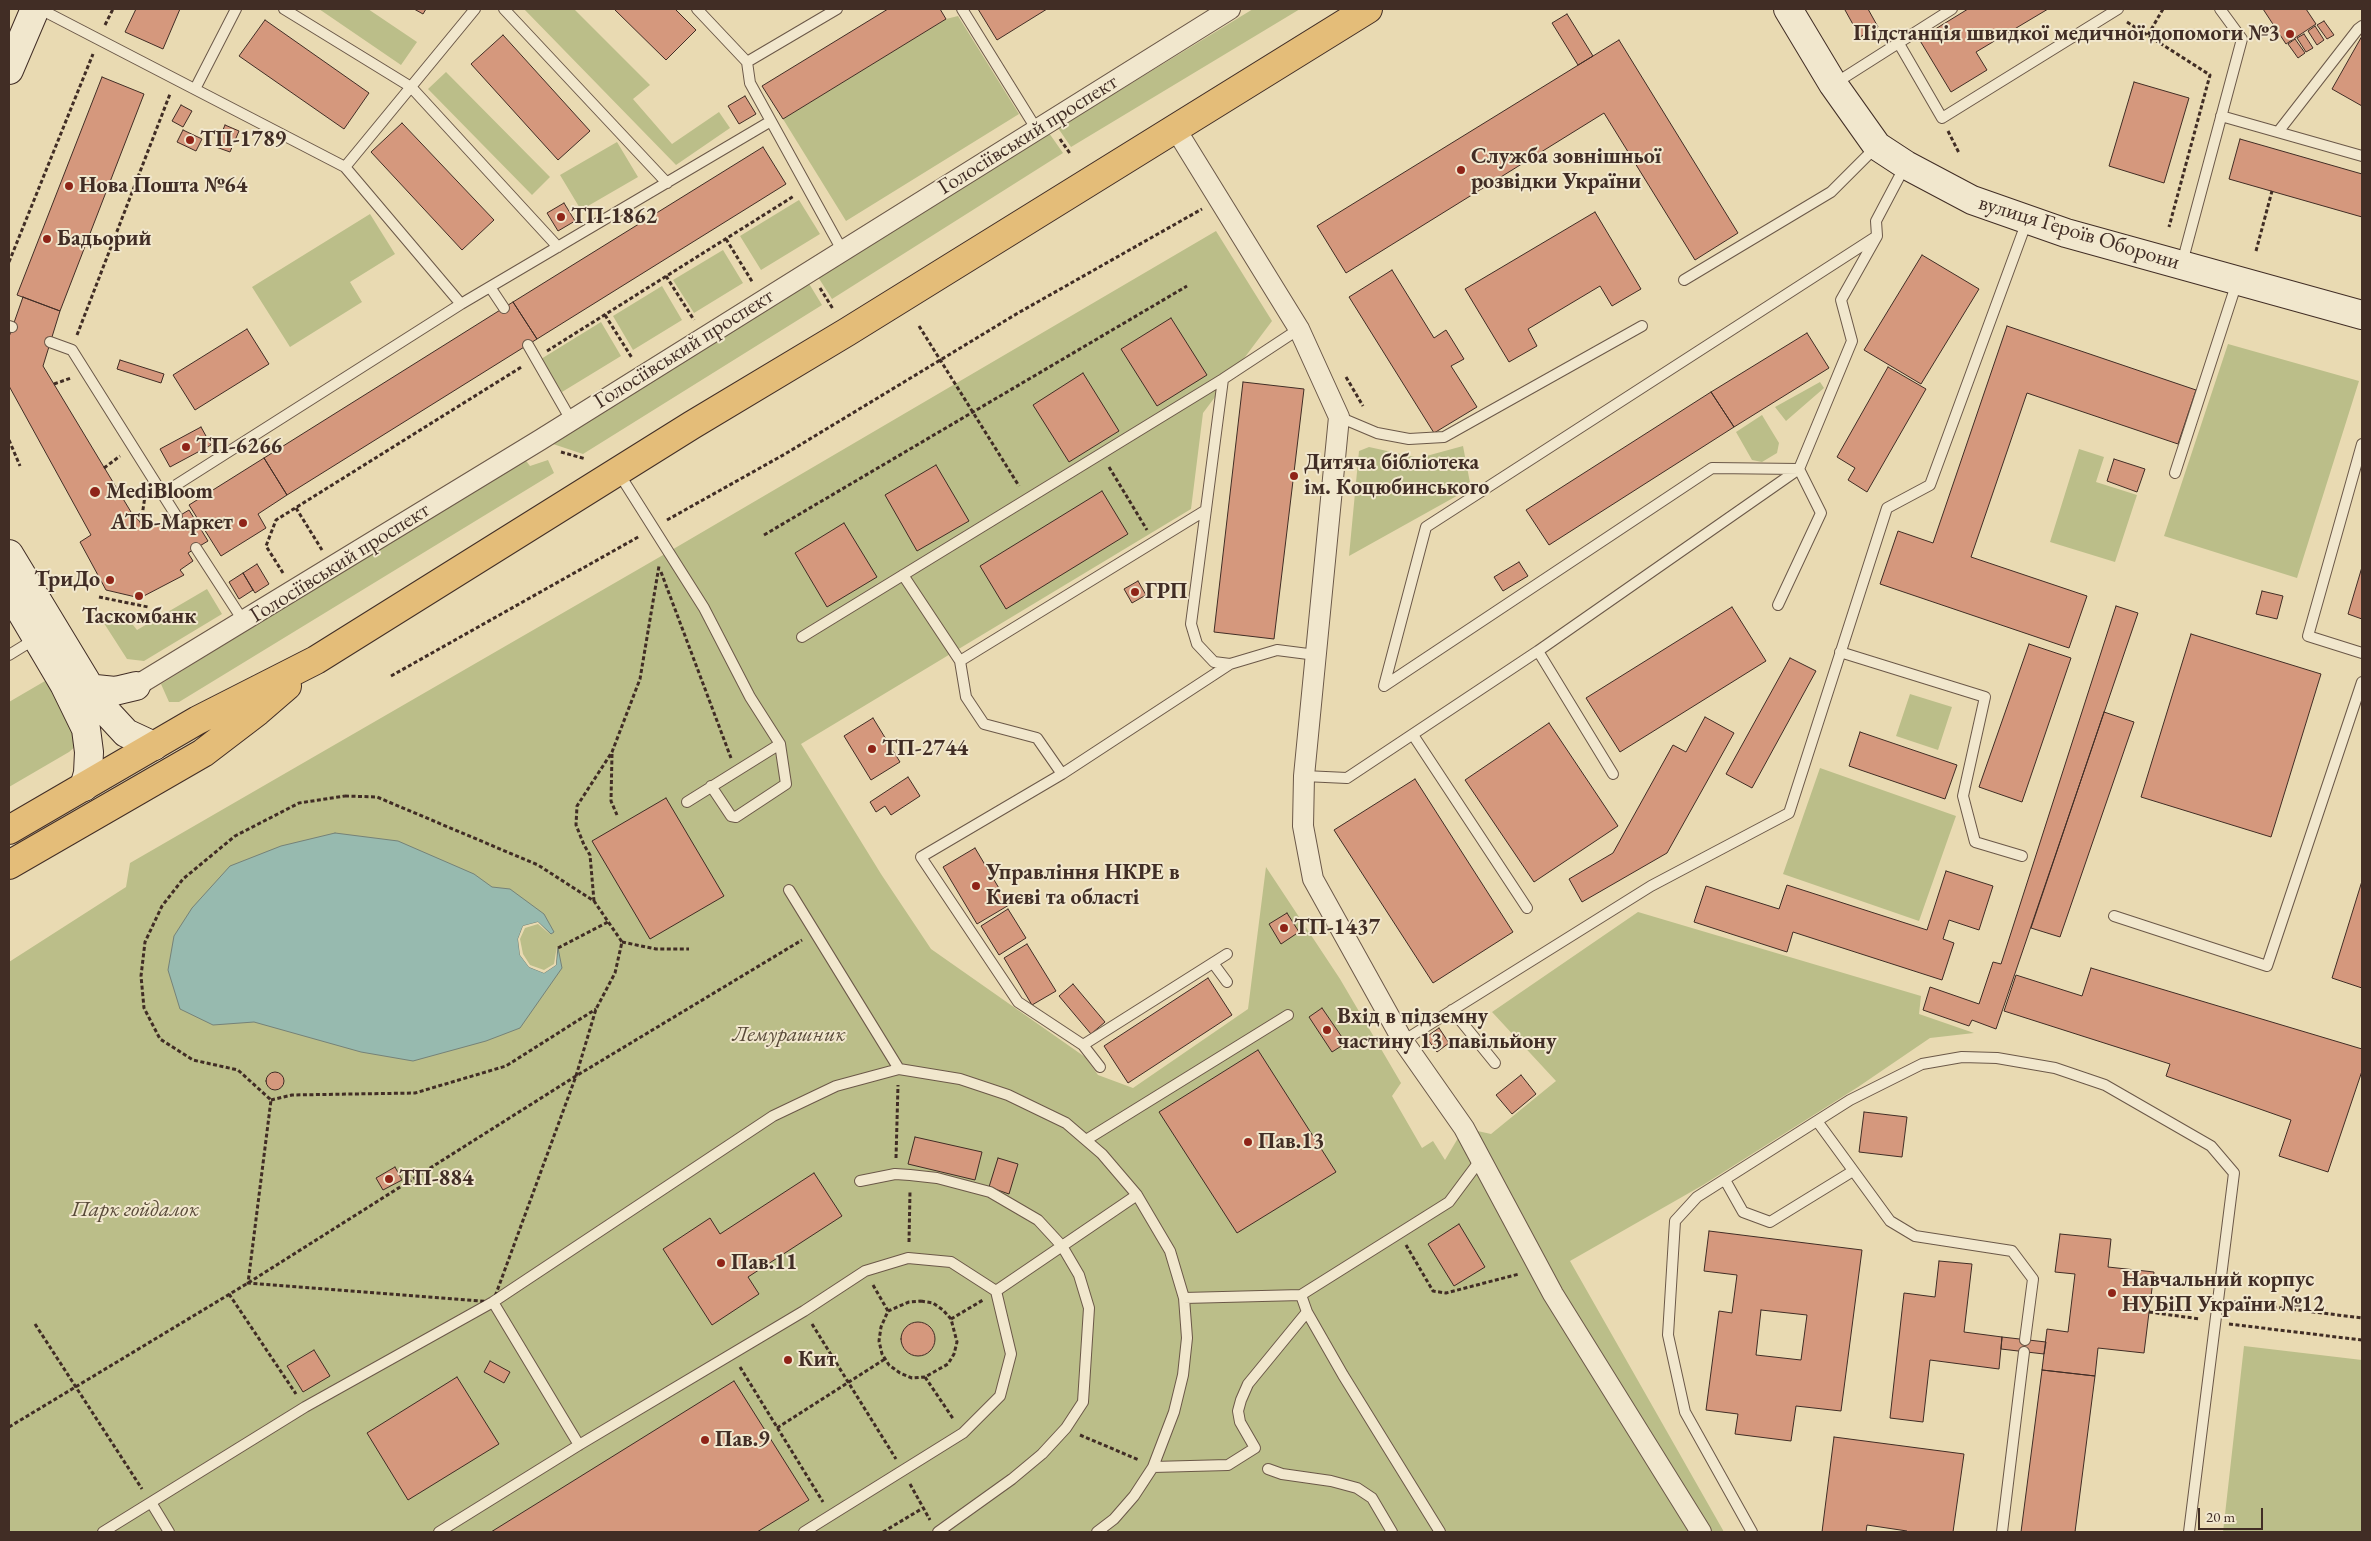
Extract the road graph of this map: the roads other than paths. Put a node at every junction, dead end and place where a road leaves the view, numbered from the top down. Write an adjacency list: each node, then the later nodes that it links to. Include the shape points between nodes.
1 (35, 9): 19 (street)
2 (40, 9): 22 (lane)
3 (236, 9): 22 (lane)
4 (284, 9): 21 (lane)
5 (475, 9): 21 (lane)
6 (504, 9): 32 (lane)
7 (697, 9): 18 (lane)
8 (837, 9): 18 (lane)
9 (962, 9): 26 (lane)
10 (1230, 9): 26 (street, Голосіївський проспект)
11 (1368, 9): 25 (highway)
12 (1788, 9): 20 (street, вулиця Героїв Оборони)
13 (1952, 9): 17 (lane)
14 (2220, 9): 23 (lane, via 2242,39)
15 (2115, 11): 17 (lane, via 1942,118)
16 (2362, 26): 27 (lane)
17 (1898, 42): 20 (lane)
18 (746, 62): 24 (lane, via 750,83)
19 (9, 70)
20 (1833, 84): 28 (street, вулиця Героїв Оборони)
21 (411, 87): 31 (lane); 35 (lane)
22 (195, 89): 31 (lane)
23 (2222, 116): 27 (lane); 37 (lane)
24 (770, 121): 32 (lane); 36 (lane)
25 (1175, 128): 45 (street); 53 (highway)
26 (1037, 130): 36 (street, Голосіївський проспект)
27 (2278, 132): 29 (lane)
28 (1877, 146): 30 (street, вулиця Героїв Оборони); 38 (lane, via 1831,192)
29 (2362, 156)
30 (1906, 165): 33 (street, вулиця Героїв Оборони, via 1972,200); 34 (lane, via 1876,221)
31 (345, 167): 41 (lane)
32 (667, 183): 35 (lane)
33 (2027, 220): 37 (street, вулиця Героїв Оборони); 67 (lane, via 1930,485 1887,508)
34 (1877, 236): 52 (lane, via 1841,300 1852,341); 52 (lane, via 1426,527 1384,686 1712,468)
35 (558, 247): 40 (lane)
36 (842, 250): 50 (street, Голосіївський проспект)
37 (2182, 265): 39 (street, вулиця Героїв Оборони)
38 (1684, 280)
39 (2237, 281): 43 (street, вулиця Героїв Оборони); 54 (lane)
40 (490, 288): 41 (lane); 42 (lane)
41 (461, 304): 55 (lane)
42 (504, 308)
43 (2362, 315)
44 (1642, 326): 49 (lane, via 1444,437 1409,440 1377,433)
45 (1299, 329): 48 (lane); 49 (street)
46 (50, 342): 55 (lane, via 72,350)
47 (528, 345): 50 (lane)
48 (1223, 379): 56 (lane); 60 (lane)
49 (1339, 417): 70 (street)
50 (571, 420): 63 (street, Голосіївський проспект)
51 (2362, 444): 68 (lane, via 2308,636)
52 (1799, 470): 62 (lane, via 1821,513); 66 (lane)
53 (617, 471): 71 (highway); 80 (lane, via 704,608 750,697)
54 (2175, 474)
55 (162, 494): 57 (lane)
56 (1206, 510): 72 (lane); 73 (lane, via 1191,624 1197,644 1214,662)
57 (176, 517)
58 (196, 548): 63 (lane)
59 (9, 554): 77 (street)
60 (903, 575): 64 (lane); 72 (lane)
61 (9, 591): 65 (street)
62 (1778, 604)
63 (244, 622): 76 (street, Голосіївський проспект)
64 (802, 637)
65 (36, 639): 69 (lane); 74 (street)
66 (1538, 651): 79 (lane); 83 (lane)
67 (1840, 652): 89 (lane, via 1985,697 1963,796 1975,842); 97 (lane, via 1789,813 1651,886)
68 (2362, 653)
69 (9, 655)
70 (1316, 656): 73 (lane, via 1277,650); 84 (street)
71 (316, 660): 81 (highway); 90 (highway, via 258,711 203,753)
72 (960, 661): 82 (lane, via 966,697 984,724 1038,738)
73 (1230, 664): 82 (lane)
74 (56, 671): 77 (street); 78 (street)
75 (2362, 682): 93 (lane, via 2267,966)
76 (136, 686): 77 (street)
77 (96, 698): 78 (street); 81 (street, via 126,733)
78 (86, 729): 86 (street, via 89,752)
79 (1412, 735): 84 (lane, via 1347,778); 92 (lane)
80 (780, 744): 85 (lane); 85 (lane, via 786,784 736,816 731,816)
81 (154, 746): 86 (highway)
82 (1062, 774): 100 (lane, via 921,857 1018,1002)
83 (1612, 774)
84 (1304, 776): 99 (street, via 1303,826 1312,879)
85 (711, 786): 87 (lane)
86 (84, 787): 88 (highway)
87 (687, 802)
88 (9, 830)
89 (2022, 856)
90 (9, 866)
91 (789, 890): 103 (lane)
92 (1527, 908)
93 (2114, 916)
94 (1227, 954): 95 (lane)
95 (1213, 963): 96 (lane); 100 (lane)
96 (1227, 982)
97 (1452, 1010): 99 (lane); 101 (lane)
98 (1288, 1015): 105 (lane)
99 (1403, 1041): 106 (street, via 1464,1128)
100 (1083, 1045): 102 (lane)
101 (1494, 1062)
102 (1100, 1067)
103 (899, 1069): 105 (lane, via 960,1079 1008,1095 1066,1123); 115 (lane, via 836,1086 773,1116)
104 (1817, 1121): 107 (lane); 108 (lane); 134 (lane, via 1850,1100 1922,1064 1962,1057 1997,1058 2055,1068 2105,1085 2211,1146 2234,1173)
105 (1086, 1140): 110 (lane)
106 (1481, 1159): 113 (lane, via 1449,1202); 131 (street, via 1544,1278)
107 (1853, 1171): 108 (lane, via 1770,1222 1743,1212); 117 (lane, via 1890,1221 1915,1236 2012,1251 2033,1279)
108 (1725, 1180): 132 (lane, via 1698,1197 1675,1221 1668,1335 1685,1412)
109 (860, 1181): 111 (lane, via 895,1174 910,1175 938,1178 990,1192 1038,1220)
110 (1137, 1195): 111 (lane); 114 (lane, via 1170,1251)
111 (1062, 1246): 112 (lane); 123 (lane, via 1079,1275 1090,1308 1083,1402 1066,1428 1042,1454 1012,1479)
112 (996, 1292): 119 (lane, via 951,1262 908,1258 865,1271); 127 (lane, via 1011,1354 1000,1396 963,1433)
113 (1301, 1296): 114 (lane); 116 (lane)
114 (1184, 1298): 120 (lane, via 1187,1338 1183,1375 1174,1412)
115 (493, 1302): 119 (lane); 122 (lane, via 305,1407)
116 (1307, 1312): 120 (lane, via 1248,1384 1241,1400 1240,1422 1255,1448 1228,1465); 130 (lane)
117 (2025, 1340)
118 (2024, 1352): 133 (lane)
119 (579, 1445): 126 (lane)
120 (1153, 1467): 128 (lane, via 1134,1496 1114,1519)
121 (1268, 1469): 129 (lane, via 1357,1488 1372,1498)
122 (152, 1504): 124 (lane); 125 (lane)
123 (935, 1528)
124 (103, 1532)
125 (169, 1532)
126 (439, 1532)
127 (804, 1532)
128 (1097, 1532)
129 (1392, 1532)
130 (1440, 1532)
131 (1701, 1532)
132 (1752, 1532)
133 (2002, 1532)
134 (2189, 1532)

